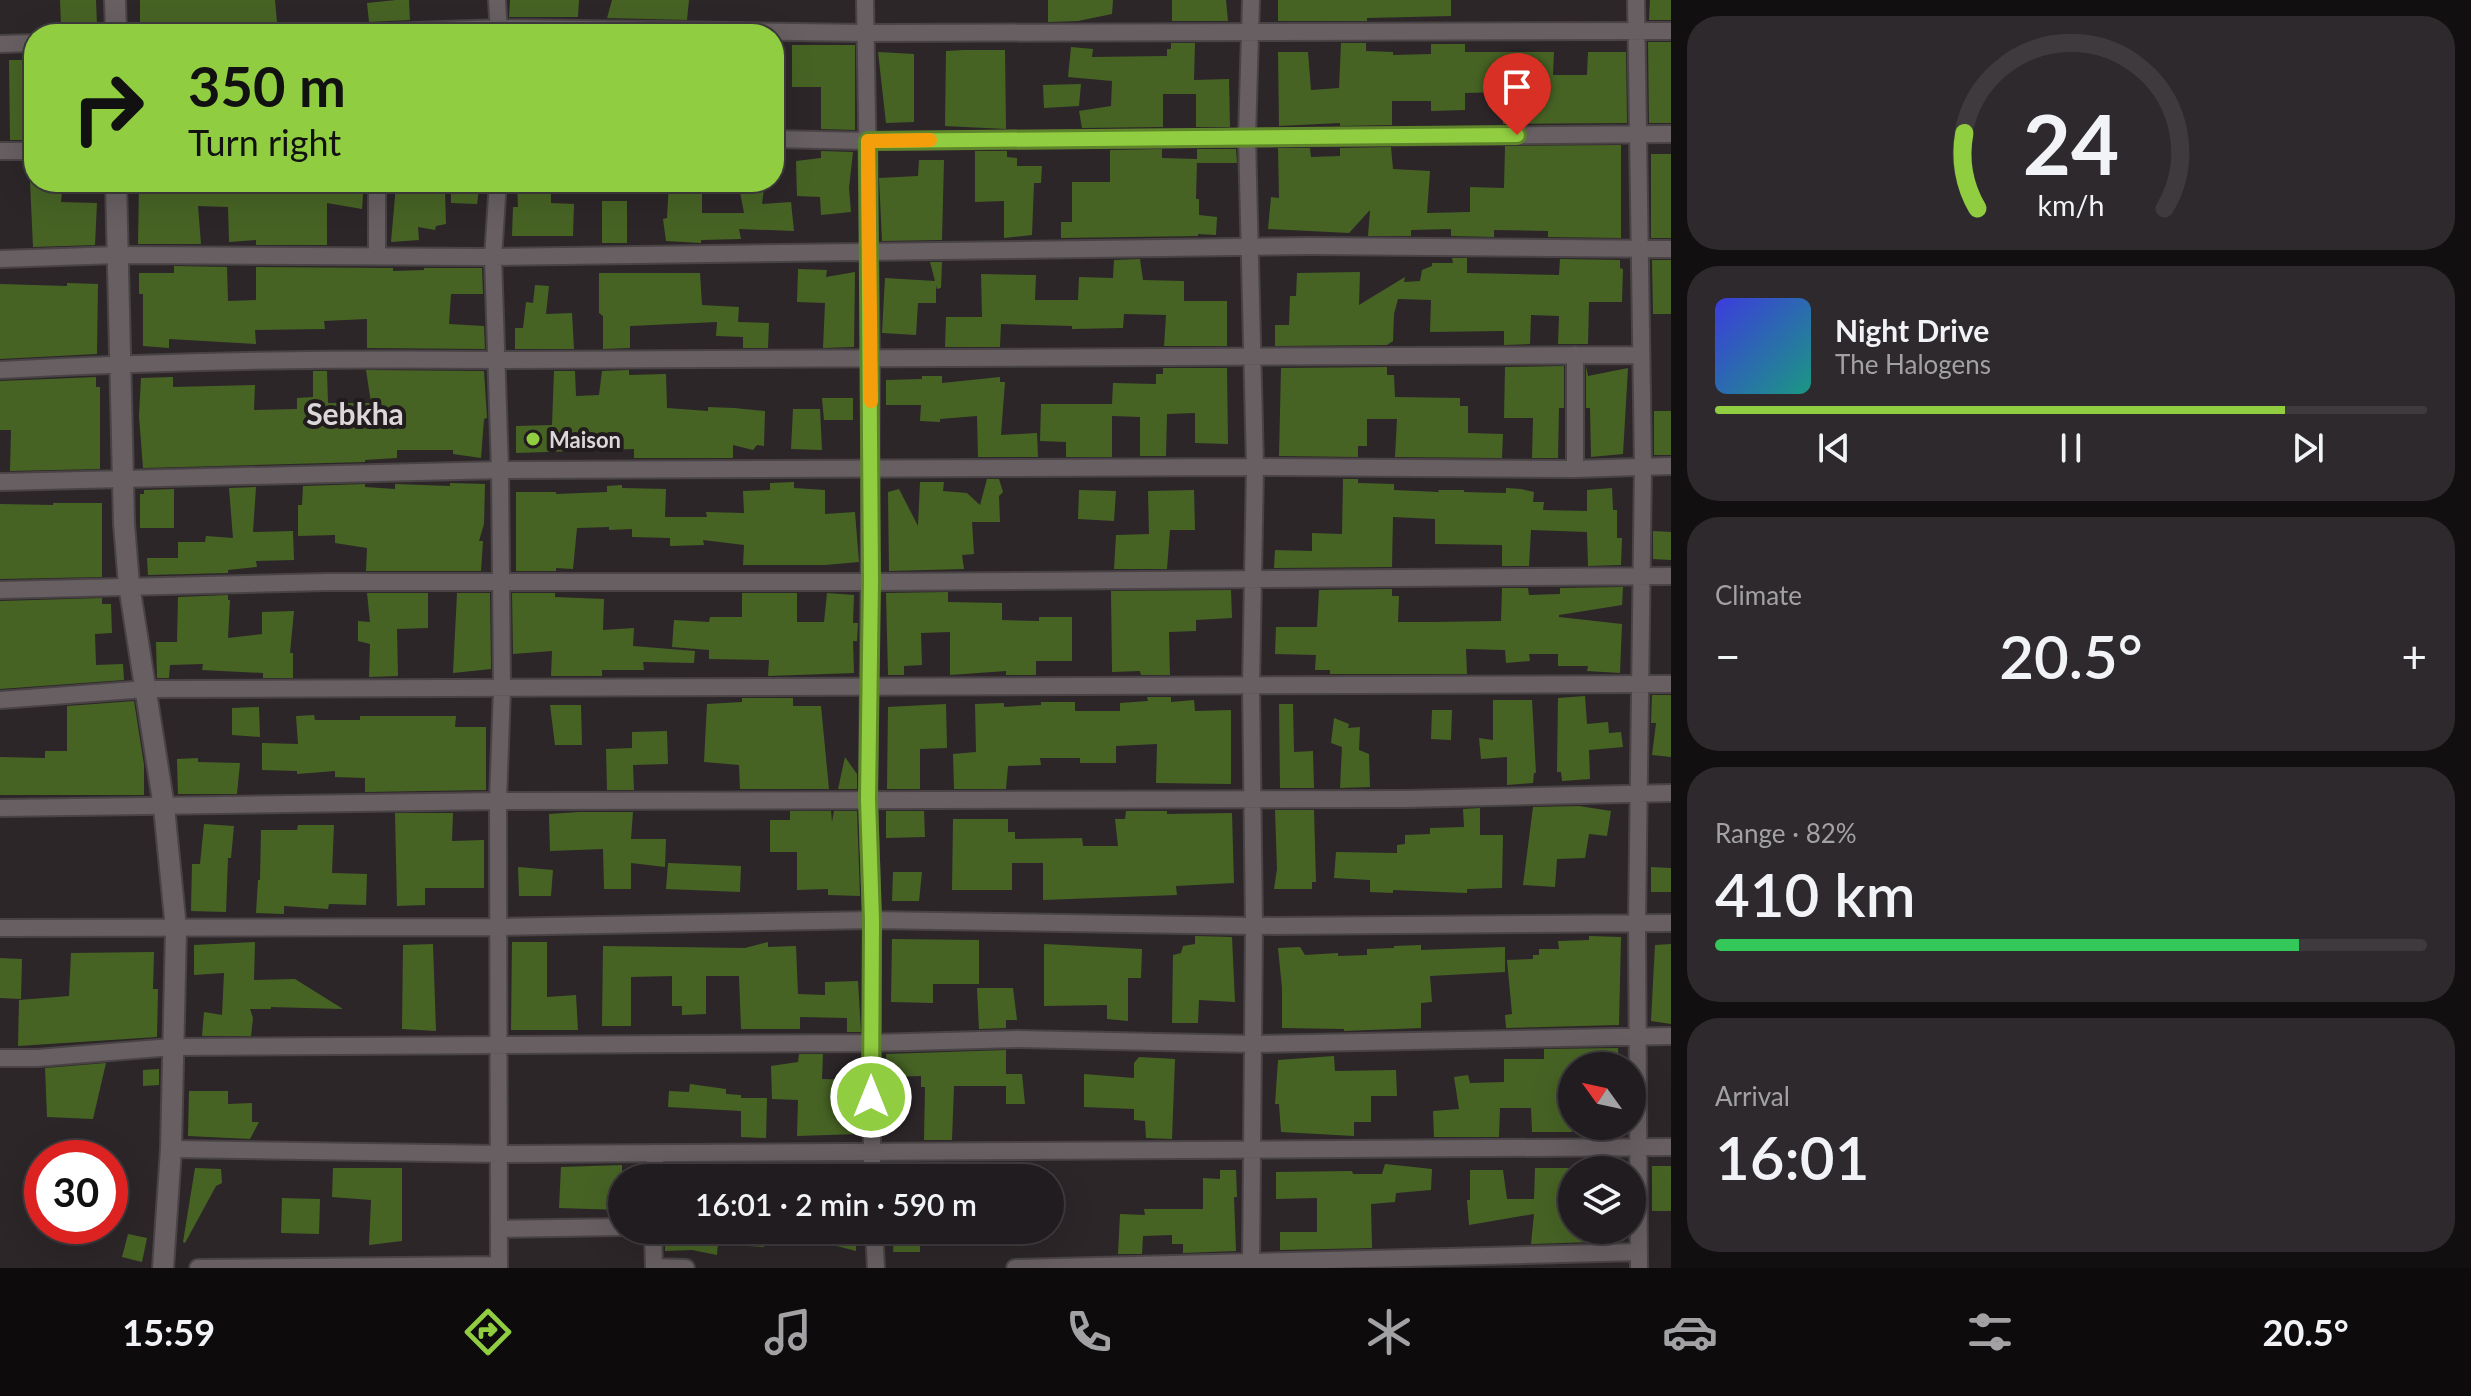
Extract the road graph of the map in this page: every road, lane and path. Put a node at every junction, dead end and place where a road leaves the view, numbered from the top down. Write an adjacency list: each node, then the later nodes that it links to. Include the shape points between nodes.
1 (115, 0): 6 (street)
2 (497, 0): 7 (street)
3 (865, 0): 12 (street)
4 (1251, 0): 10 (street)
5 (1636, 0): 8 (street)
6 (116, 24)
7 (499, 24)
8 (1636, 31): 9 (street); 10 (street); 16 (street)
9 (1671, 31)
10 (1250, 32): 12 (street); 17 (street)
11 (784, 33): 12 (street)
12 (866, 33): 19 (street)
13 (24, 43): 14 (street)
14 (0, 44)
15 (1671, 134): 16 (street)
16 (1637, 135): 17 (street); 26 (street)
17 (1247, 137): 19 (street); 25 (street)
18 (784, 139): 19 (street)
19 (868, 141): 28 (street)
20 (0, 151): 21 (street)
21 (24, 151)
22 (116, 192): 29 (street)
23 (377, 192): 30 (street)
24 (497, 192): 31 (street)
25 (1249, 247): 26 (street); 28 (street); 35 (street)
26 (1638, 249): 27 (street); 34 (street)
27 (1671, 249)
28 (868, 252): 31 (street); 36 (street)
29 (118, 255): 30 (street); 32 (street); 38 (street)
30 (377, 255): 31 (street)
31 (493, 257): 37 (street)
32 (0, 259)
33 (1575, 355): 34 (street); 35 (street); 43 (street)
34 (1641, 355): 40 (street)
35 (1252, 357): 36 (street); 42 (street)
36 (871, 359): 37 (street); 45 (street)
37 (497, 360): 38 (street); 44 (street)
38 (121, 363): 39 (street); 46 (street)
39 (0, 370)
40 (1643, 466): 41 (street); 43 (street); 48 (street)
41 (1671, 466)
42 (1255, 467): 43 (street); 45 (street); 50 (street)
43 (1575, 469)
44 (500, 470): 45 (street); 46 (street); 52 (street)
45 (871, 470): 51 (street)
46 (123, 479): 47 (street); 53 (street)
47 (0, 482)
48 (1641, 576): 49 (street); 50 (street); 55 (street)
49 (1671, 576)
50 (1252, 578): 51 (street); 57 (street)
51 (871, 582): 52 (street); 58 (street)
52 (501, 583): 53 (street); 60 (street)
53 (129, 585): 54 (street); 59 (street)
54 (0, 590)
55 (1640, 684): 56 (street); 57 (street); 62 (street)
56 (1671, 684)
57 (1251, 686): 58 (street); 65 (street)
58 (870, 687): 60 (street); 64 (street)
59 (147, 689): 60 (street); 61 (street); 67 (street)
60 (502, 689): 66 (street)
61 (0, 700)
62 (1638, 792): 63 (street); 65 (street); 70 (street)
63 (1671, 793)
64 (868, 799): 65 (street); 66 (street); 69 (street)
65 (1254, 799): 72 (street)
66 (498, 801): 67 (street); 73 (street)
67 (164, 807): 68 (street); 75 (street)
68 (0, 808)
69 (872, 920): 72 (street); 73 (street); 78 (street)
70 (1637, 923): 71 (street); 72 (street); 76 (street)
71 (1671, 923)
72 (1254, 926): 79 (street)
73 (499, 927): 75 (street); 80 (street)
74 (0, 928): 75 (street)
75 (176, 929): 81 (street)
76 (1638, 1036): 77 (street); 79 (street); 83 (street)
77 (1671, 1036)
78 (871, 1043): 79 (street, via 1018,1039); 80 (street); 87 (street)
79 (1253, 1044): 85 (street)
80 (500, 1045): 81 (street); 89 (street)
81 (172, 1047): 82 (street); 86 (street)
82 (0, 1058)
83 (1638, 1147): 84 (street); 85 (street); 96 (street)
84 (1671, 1147)
85 (1250, 1148): 87 (street); 97 (street)
86 (171, 1149): 89 (street); 99 (street)
87 (871, 1151): 88 (street); 91 (street)
88 (655, 1153): 89 (street); 90 (street)
89 (499, 1154): 93 (street)
90 (655, 1164)
91 (871, 1164)
92 (608, 1227): 93 (street)
93 (500, 1229): 98 (street)
94 (653, 1244): 101 (street)
95 (875, 1244): 103 (street)
96 (1639, 1260): 97 (street)
97 (1251, 1265): 104 (street)
98 (498, 1267): 100 (street)
99 (163, 1268)
100 (198, 1268)
101 (654, 1268): 102 (street)
102 (686, 1268)
103 (876, 1268)
104 (1015, 1268)

